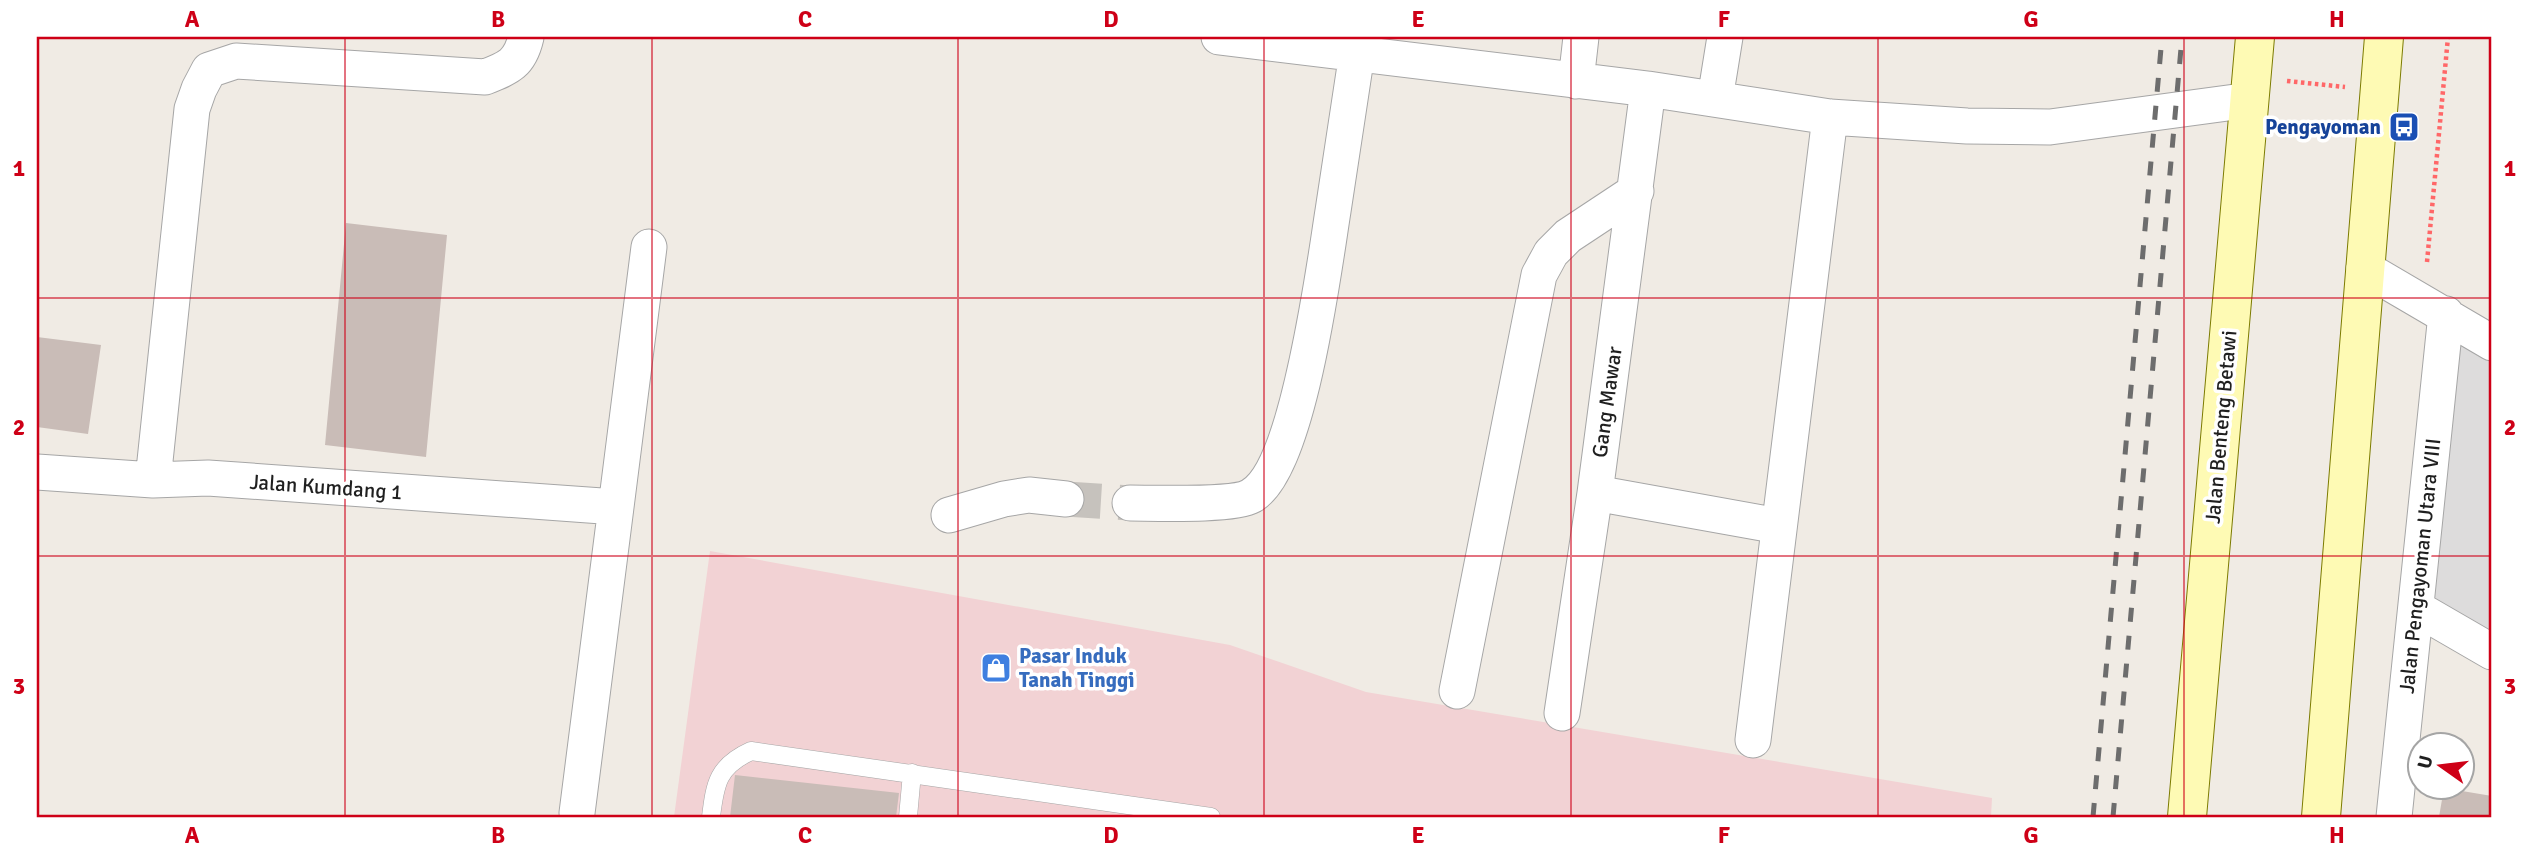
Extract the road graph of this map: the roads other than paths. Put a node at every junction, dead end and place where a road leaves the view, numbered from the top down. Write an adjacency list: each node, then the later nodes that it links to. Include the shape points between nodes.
1 (526, 37): 19 (street, via 523,51 509,69 485,77 236,61 209,70 192,109)
2 (1219, 37): 7 (street)
3 (1581, 37): 8 (street)
4 (1725, 37): 11 (street)
5 (2255, 37): 10 (main road, Jalan Benteng Betawi)
6 (2384, 37): 15 (main road)
7 (1357, 53): 8 (street); 22 (street, via 1311,351 1276,463 1264,486 1249,498)
8 (1576, 80): 9 (street)
9 (1648, 89): 11 (street); 13 (street, Gang Mawar)
10 (2251, 89): 12 (street, via 2050,127 1967,127); 37 (main road, Jalan Benteng Betawi)
11 (1715, 99): 12 (street)
12 (1830, 117): 25 (street)
13 (1636, 191): 20 (street, Gang Mawar); 28 (street, via 1568,236 1539,275)
14 (649, 247): 23 (street)
15 (2364, 268): 16 (street); 38 (main road)
16 (2435, 308): 17 (street); 26 (street, Jalan Pengayoman Utara VIII)
17 (2492, 343)
18 (37, 472): 19 (street, Jalan Kumdang 1)
19 (153, 480): 23 (street, Jalan Kumdang 1, via 208,478)
20 (1595, 493): 25 (street); 29 (street, Gang Mawar)
21 (1066, 499): 24 (street, via 1029,495)
22 (1130, 503)
23 (616, 507): 33 (street)
24 (948, 515)
25 (1779, 526): 30 (street)
26 (2416, 608): 27 (street); 39 (street, Jalan Pengayoman Utara VIII)
27 (2492, 652)
28 (1457, 691)
29 (1562, 713)
30 (1753, 740)
31 (912, 773): 32 (lane); 34 (lane, via 751,751 734,759 722,773 714,789); 35 (lane)
32 (1134, 811): 36 (lane)
33 (577, 813)
34 (710, 817)
35 (908, 817)
36 (1212, 817)
37 (2187, 817)
38 (2321, 817)
39 (2395, 817)

